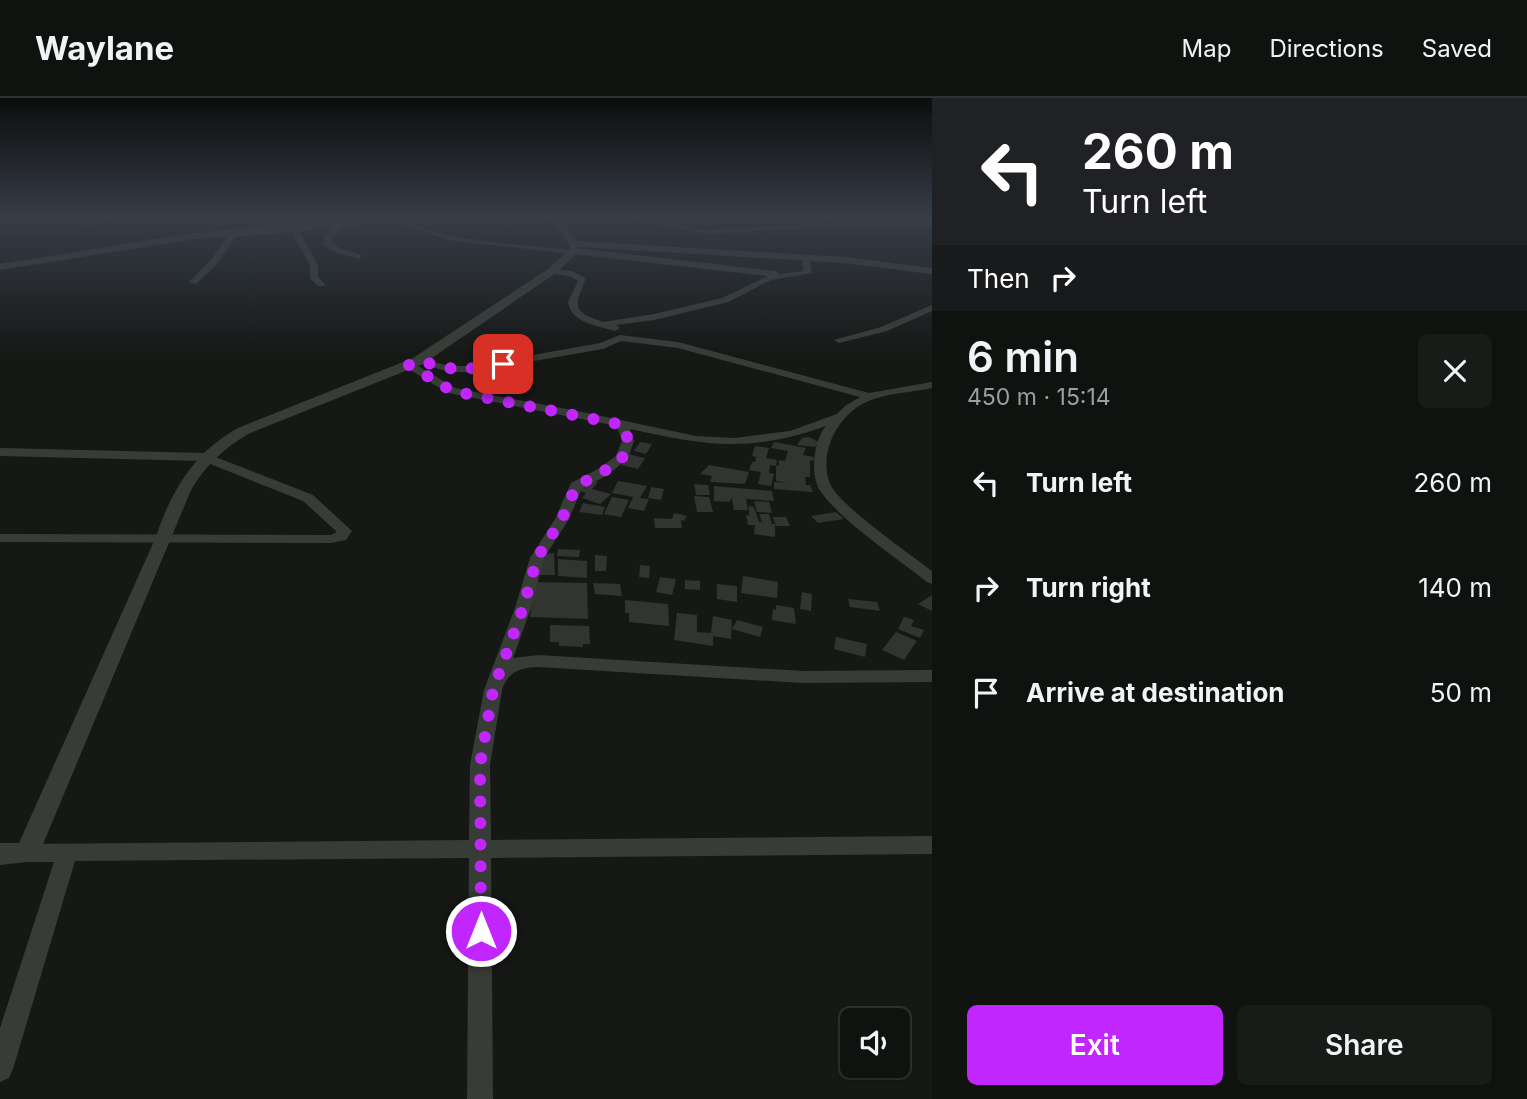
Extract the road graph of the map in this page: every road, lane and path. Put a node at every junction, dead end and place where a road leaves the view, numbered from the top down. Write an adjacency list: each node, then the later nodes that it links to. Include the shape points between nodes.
1 (27, 263): 8 (street)
2 (213, 263): 12 (street)
3 (313, 263): 13 (street, via 314,278)
4 (560, 263): 9 (street)
5 (686, 263): 11 (street)
6 (806, 263): 11 (street, via 808,273)
7 (854, 263): 10 (street)
8 (0, 267)
9 (552, 271): 15 (street, via 583,280 573,308 579,315); 18 (street)
10 (932, 271)
11 (786, 275): 15 (street, via 769,278 725,300)
12 (193, 282)
13 (320, 284)
14 (932, 309): 17 (street, via 884,329)
15 (605, 324): 16 (street, via 617,328)
16 (620, 338): 18 (street, via 471,369); 20 (street, via 688,348)
17 (839, 340)
18 (414, 363): 22 (street, via 452,391); 24 (street, via 243,431)
19 (932, 385): 20 (street)
20 (869, 396): 21 (street)
21 (843, 416): 22 (street, via 792,434 735,442 696,440); 27 (street, via 826,433 824,486 841,506)
22 (624, 425): 29 (street, via 628,441 622,458 576,486 537,558)
23 (0, 452): 24 (street)
24 (205, 457): 26 (street, via 177,498); 26 (street, via 308,498 345,533 331,539)
25 (0, 538): 26 (street)
26 (164, 539): 32 (street)
27 (932, 579)
28 (932, 676): 29 (street, via 803,677 538,661 514,663)
29 (497, 677): 31 (street, via 480,765)
30 (932, 845): 31 (street)
31 (481, 847): 33 (street); 36 (street)
32 (27, 853): 33 (street); 34 (street)
33 (67, 853): 35 (street)
34 (0, 854)
35 (0, 1069)
36 (480, 1099)

